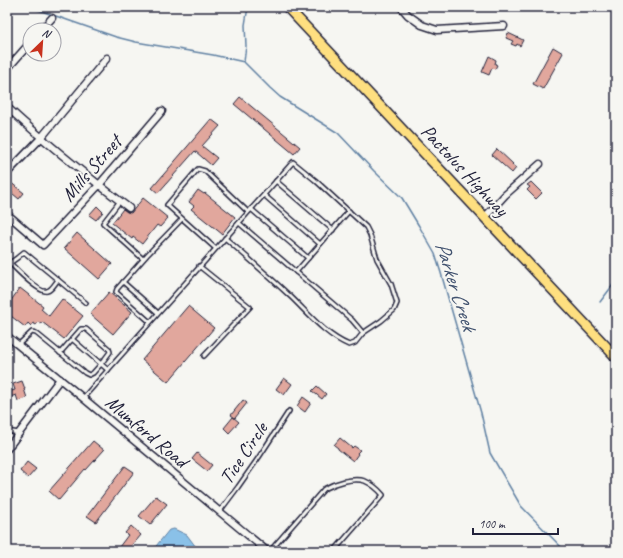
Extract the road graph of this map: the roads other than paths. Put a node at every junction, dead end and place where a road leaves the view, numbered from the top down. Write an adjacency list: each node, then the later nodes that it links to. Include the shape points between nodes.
1 (303, 7): 3 (street)
2 (400, 7): 6 (street, via 422,25 437,30)
3 (290, 10): 24 (main road, Pactolus Highway)
4 (52, 18): 5 (street)
5 (48, 22)
6 (504, 26)
7 (22, 52): 9 (street)
8 (107, 58): 12 (street)
9 (7, 69)
10 (7, 107): 12 (street)
11 (162, 110): 16 (street, Mills Street)
12 (40, 138): 14 (street); 16 (street)
13 (540, 164): 24 (street)
14 (7, 173)
15 (276, 181): 17 (lane); 21 (lane, via 293,162); 27 (lane)
16 (99, 185): 18 (street); 23 (street, Mills Street, via 43,245)
17 (264, 195): 20 (lane); 29 (lane)
18 (120, 201): 19 (street); 32 (lane, via 103,223)
19 (129, 208)
20 (251, 209): 22 (lane); 31 (lane)
21 (349, 211): 27 (lane); 41 (lane, via 366,226 377,259 391,284 397,302 394,310)
22 (248, 212): 25 (lane, via 205,171 198,169 167,205); 26 (lane)
23 (7, 214)
24 (485, 217): 47 (main road, Pactolus Highway)
25 (182, 219): 30 (lane); 32 (lane)
26 (239, 222): 28 (lane); 35 (lane)
27 (333, 230): 29 (lane)
28 (225, 238): 30 (lane); 41 (lane, via 284,290 327,333 349,345 355,343)
29 (320, 244): 31 (lane)
30 (215, 248): 34 (lane)
31 (308, 258): 35 (lane)
32 (143, 259): 37 (lane)
33 (9, 264): 36 (lane, via 24,252); 36 (lane, via 43,292 50,290)
34 (199, 266): 39 (lane); 46 (lane, via 250,307)
35 (296, 272): 41 (lane, via 352,320)
36 (58, 280): 38 (lane)
37 (124, 282): 39 (lane); 40 (lane, via 116,292)
38 (86, 303)
39 (158, 313): 40 (lane)
40 (150, 322): 49 (lane)
41 (363, 333)
42 (7, 336): 44 (street, Mumford Road)
43 (72, 339): 45 (lane); 48 (lane); 48 (lane, via 81,329 86,329 109,349 110,352)
44 (18, 345): 45 (lane, via 32,332); 50 (street, Mumford Road)
45 (60, 353): 48 (lane, via 88,375)
46 (204, 356)
47 (616, 357)
48 (101, 364): 49 (lane)
49 (108, 370): 51 (lane)
50 (60, 380): 51 (street, Mumford Road); 54 (street)
51 (83, 398): 56 (street, Mumford Road)
52 (289, 411): 56 (lane, Tice Circle, via 259,458)
53 (7, 431): 54 (lane)
54 (19, 433): 55 (street)
55 (7, 449)
56 (220, 511): 57 (street, Mumford Road)
57 (267, 551)
58 (270, 551): 59 (lane, via 324,489 350,480 363,480 376,487 383,495)
59 (334, 551)

